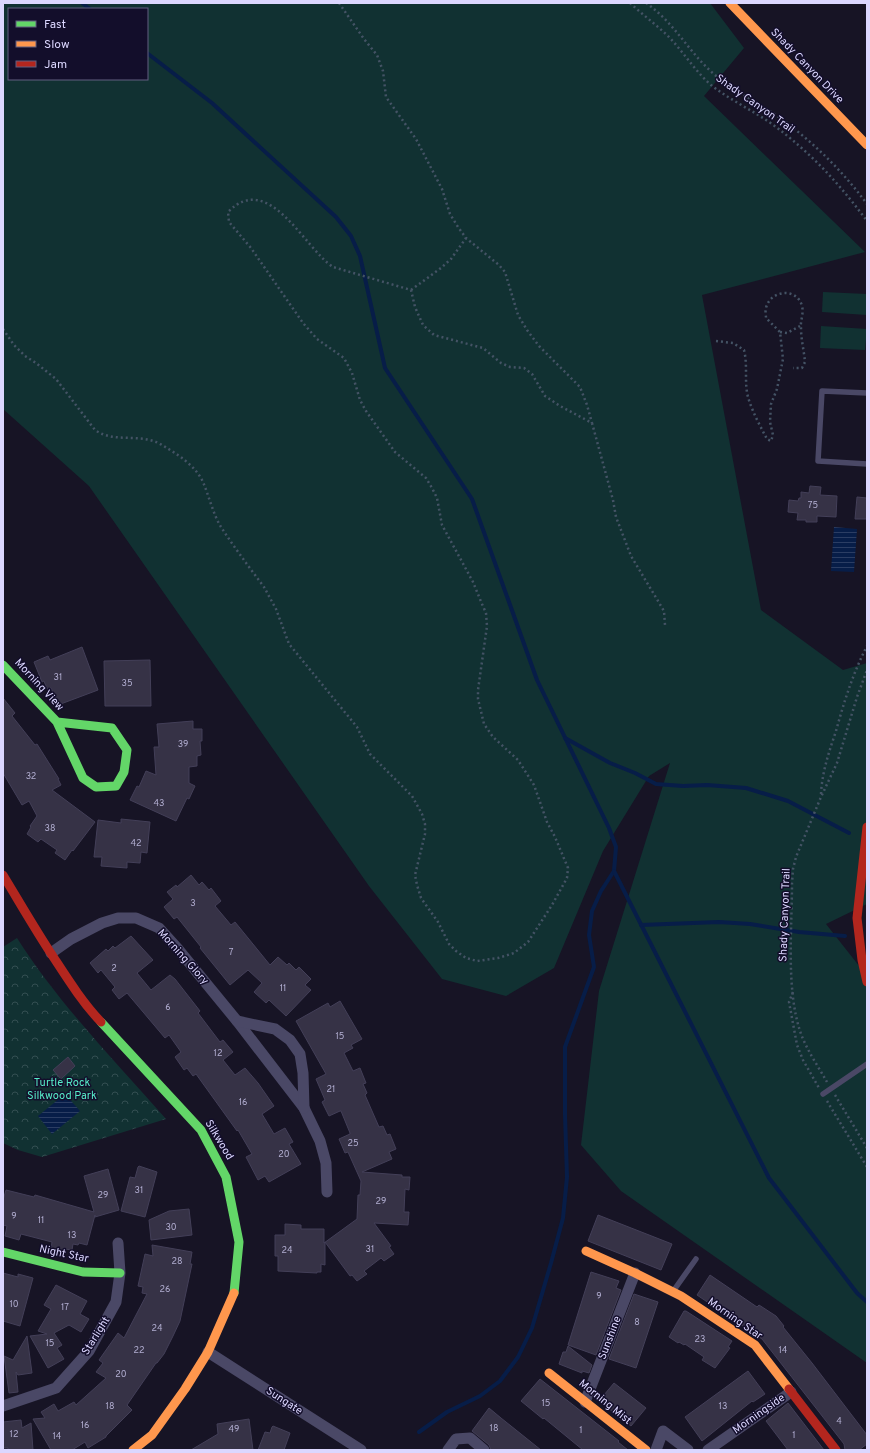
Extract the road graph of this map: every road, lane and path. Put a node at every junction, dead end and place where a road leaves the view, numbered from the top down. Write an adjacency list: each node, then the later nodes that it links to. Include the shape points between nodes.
1 (339, 3): 8 (path, via 377,55 384,72 386,97 416,139 442,189 450,214)
2 (630, 3): 7 (path, Shady Canyon Trail, via 667,35 700,75 803,149 846,192)
3 (646, 3): 6 (path, Shady Canyon Trail, via 673,26 715,75 775,114 809,140 835,165)
4 (730, 3): 5 (street, Shady Canyon Drive)
5 (867, 145)
6 (867, 204)
7 (867, 221)
8 (466, 238): 9 (path, via 451,259); 16 (path, via 505,272 518,315 539,346 580,387)
9 (411, 290): 11 (path, via 333,267 324,261 286,216 264,201 246,200 228,212 229,222 251,248 303,323 317,339 344,358 360,400 395,452 426,478 436,498 442,525 473,582 486,613 486,639 478,690 482,718 494,737 518,760 534,785 568,868 567,878 528,942 514,953 477,961 466,958 449,944 438,922 421,898 415,875 425,824 412,796 370,754 357,727 289,644 270,596 220,526 202,480 189,464 160,444 147,439 102,435 95,430 56,379 25,356); 16 (path, via 415,308 423,325 434,335 482,348 505,365 524,368 532,374 545,396)
10 (800, 326): 12 (path, via 787,333); 12 (path, via 803,319 802,305 796,297 788,293 778,293 766,308 766,318); 14 (path, via 805,362 802,368)
11 (3, 329)
12 (780, 332): 13 (path, via 783,359 771,404 771,441 767,439 748,396 747,361 744,350 733,343)
13 (716, 341)
14 (793, 368)
15 (867, 394): 17 (lane, via 822,392 818,461)
16 (592, 423): 18 (path, via 616,517 631,556 664,611)
17 (867, 464)
18 (665, 625)
19 (867, 646): 23 (path, Shady Canyon Trail, via 845,699 825,766)
20 (3, 665): 22 (street, Morning View)
21 (867, 670): 23 (path, Shady Canyon Trail, via 837,763)
22 (57, 722): 22 (street, Morning View, via 112,728 127,750 124,772 116,786 96,787 83,778)
23 (821, 797): 28 (path, Shady Canyon Trail, via 793,869)
24 (867, 827): 27 (street, via 857,918)
25 (3, 875): 26 (street, Silkwood)
26 (51, 953): 29 (street, Morning Glory, via 102,923 118,918 136,918 159,928); 44 (street, Silkwood, via 88,1008 201,1130 226,1177 239,1242 234,1295)
27 (867, 982)
28 (793, 991): 31 (path, Shady Canyon Trail, via 802,1036); 32 (path, Shady Canyon Trail, via 789,1002 797,1045)
29 (237, 1021): 33 (street, Morning Glory); 33 (street, Morning Glory, via 275,1029 290,1040 300,1054)
30 (867, 1064): 31 (lane)
31 (831, 1088): 32 (lane); 34 (path, Shady Canyon Trail)
32 (823, 1094): 35 (path, Shady Canyon Trail)
33 (304, 1108): 36 (street, Morning Glory, via 320,1140 326,1163)
34 (867, 1148)
35 (867, 1167)
36 (328, 1192)
37 (118, 1243): 41 (street, Starlight)
38 (586, 1251): 42 (street, Morning Star)
39 (3, 1252): 41 (street, Night Star, via 83,1272)
40 (696, 1259): 43 (lane)
41 (120, 1272): 48 (street, Starlight, via 116,1302 89,1351 56,1388)
42 (635, 1273): 43 (street, Morning Star); 47 (street, Sunshine)
43 (673, 1292): 46 (street, Morning Star, via 755,1345)
44 (208, 1352): 49 (street, Silkwood, via 152,1435); 50 (street, Sungate)
45 (549, 1373): 47 (street, Morning Mist)
46 (791, 1392): 56 (street, Morningside); 57 (street, Morning Star)
47 (585, 1402): 53 (street, Morning Mist)
48 (3, 1406)
49 (133, 1450)
50 (361, 1450)
51 (448, 1450): 52 (street, via 456,1439 470,1438)
52 (484, 1450)
53 (646, 1450)
54 (656, 1450): 55 (street, via 663,1431)
55 (688, 1450)
56 (708, 1450)
57 (836, 1450)

